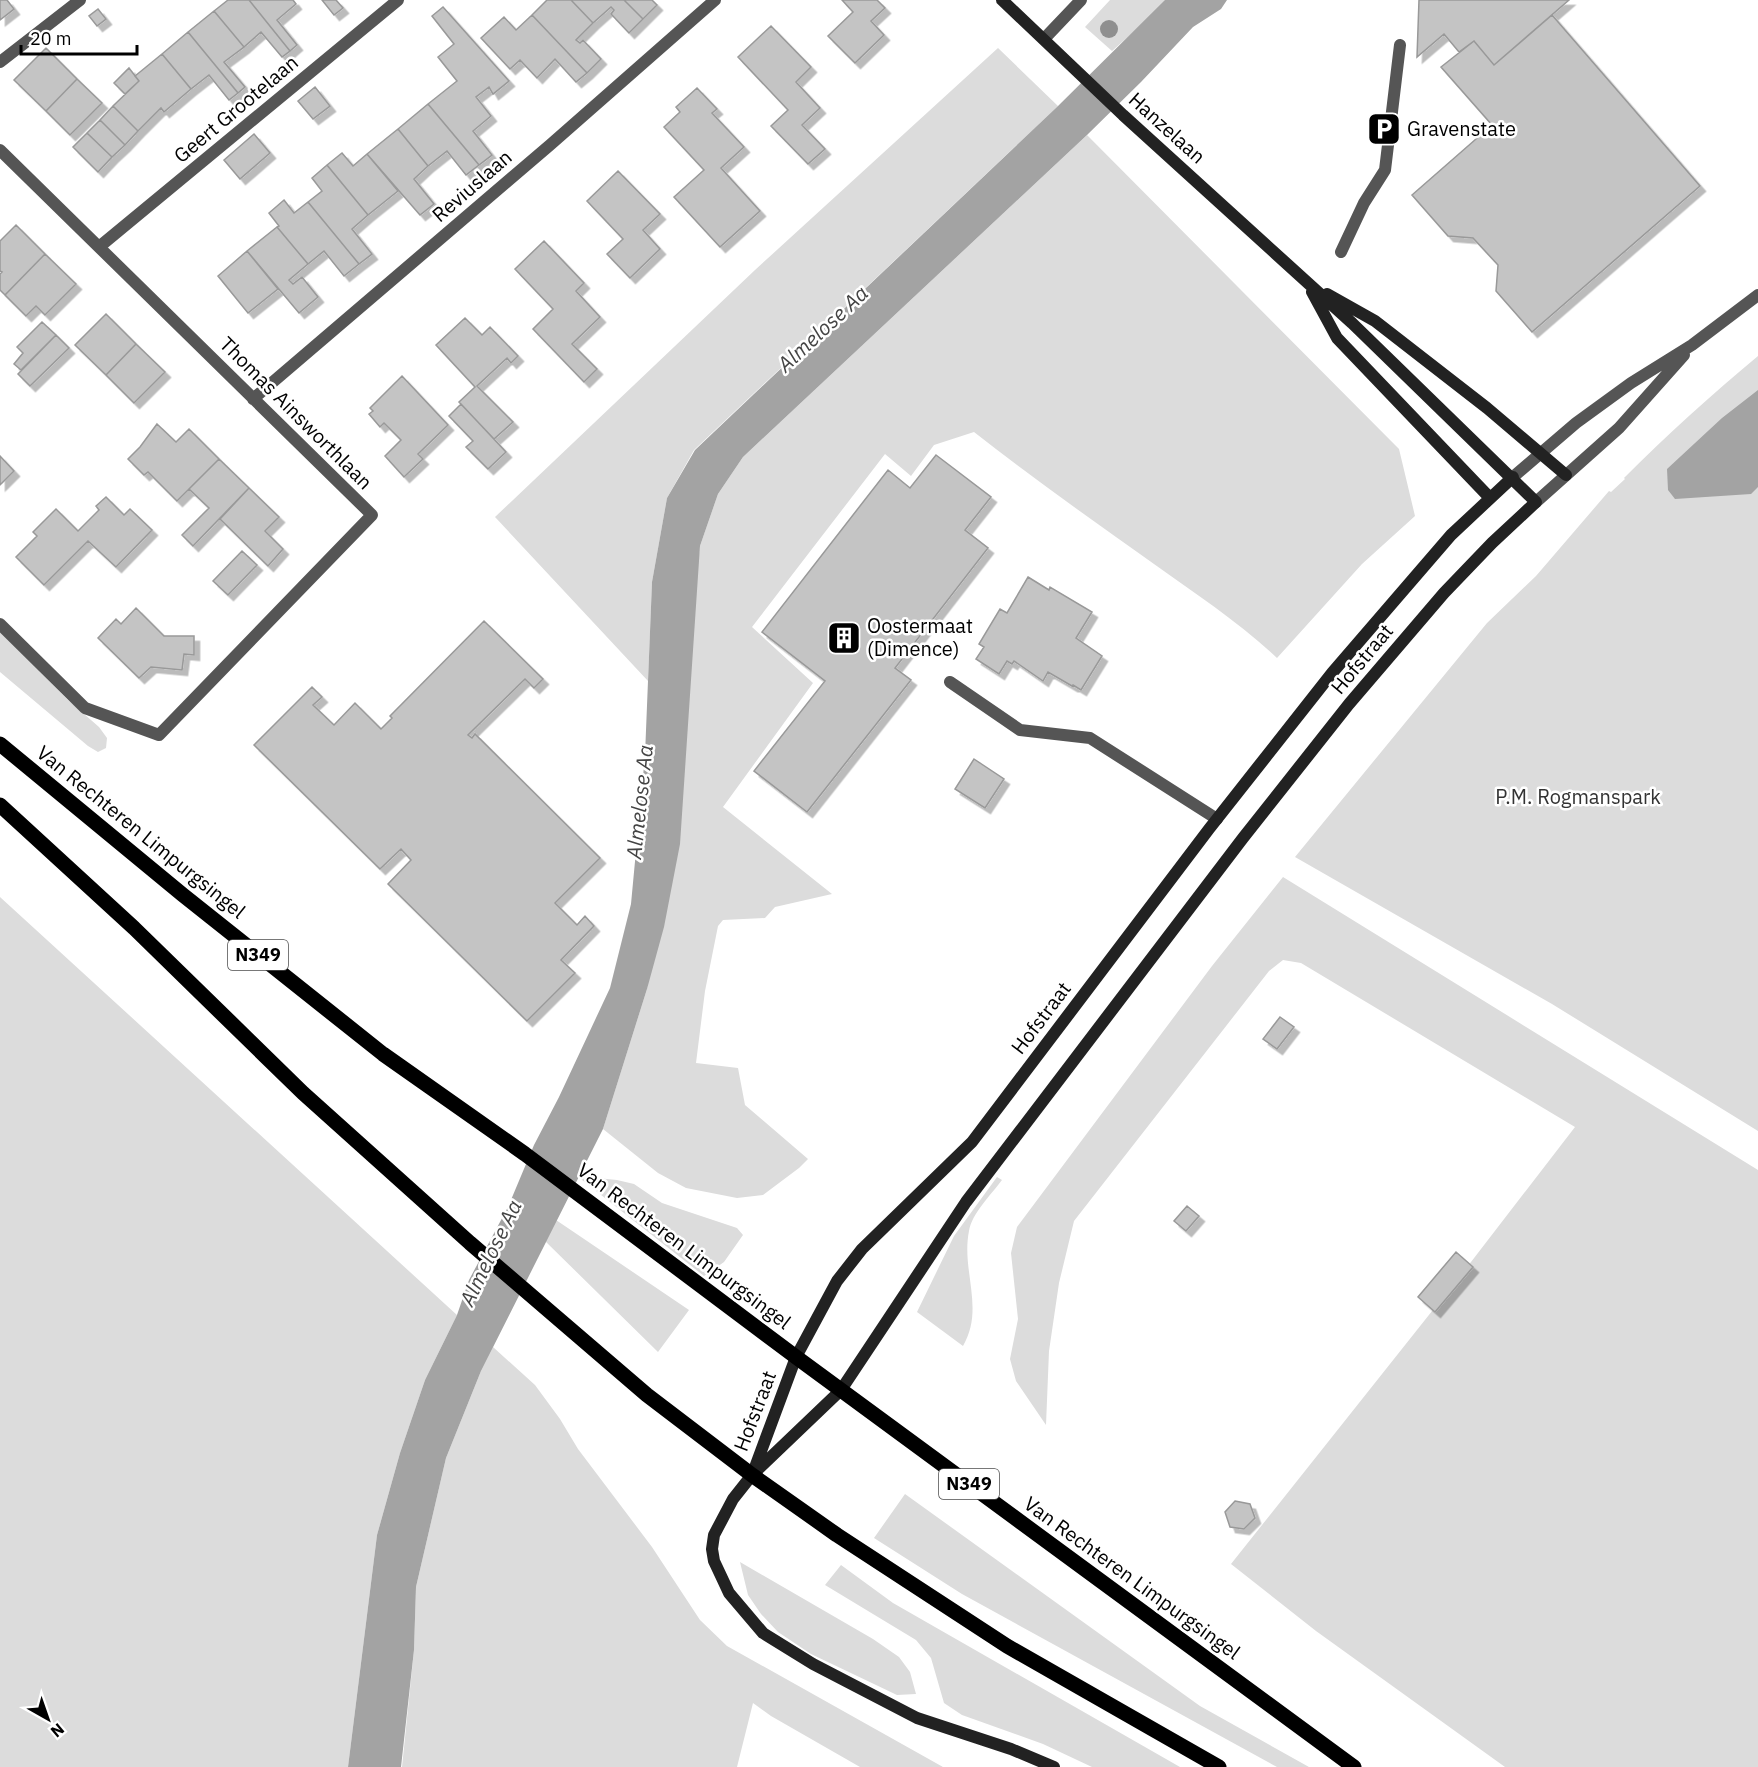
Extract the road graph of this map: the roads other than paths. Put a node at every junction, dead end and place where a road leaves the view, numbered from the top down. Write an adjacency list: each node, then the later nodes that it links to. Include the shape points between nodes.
1 (80, 0): 8 (street)
2 (398, 0): 10 (street, Geert Grootelaan)
3 (715, 0): 15 (street, Reviuslaan)
4 (1002, 0): 6 (street, Hanzelaan)
5 (1082, 0): 6 (street)
6 (1044, 39): 12 (street, Hanzelaan)
7 (1400, 45): 11 (street, via 1385,170)
8 (0, 62)
9 (0, 150): 10 (street, Thomas Ainsworthlaan)
10 (99, 247): 15 (street, Thomas Ainsworthlaan)
11 (1341, 252)
12 (1307, 283): 16 (street, Hanzelaan, via 1375,321); 18 (street, Hanzelaan); 19 (street, Hanzelaan, via 1337,338)
13 (1758, 295): 14 (street, Hofstraat)
14 (1692, 345): 16 (street, Hofstraat, via 1631,383); 17 (street, Hofstraat, via 1618,428)
15 (253, 399): 21 (street, Thomas Ainsworthlaan, via 372,515 159,735 85,708)
16 (1540, 452): 17 (street, Hanzelaan); 18 (street, Hofstraat)
17 (1566, 475): 20 (street, Hofstraat)
18 (1513, 477): 19 (street, Hofstraat); 20 (street, Hanzelaan)
19 (1490, 498): 25 (street, Hofstraat, via 1451,535 1340,665)
20 (1536, 502): 27 (street, Hofstraat, via 1444,592 1243,838 966,1202)
21 (0, 624)
22 (950, 682): 25 (street, via 1020,730 1090,738)
23 (0, 744): 26 (main road, Van Rechteren Limpurgsingel / N349, via 383,1054 525,1154)
24 (0, 805): 28 (main road, via 134,928 303,1093 470,1243 647,1395)
25 (1216, 819): 26 (street, Hofstraat, via 972,1142 862,1249 837,1281)
26 (796, 1357): 27 (main road, Van Rechteren Limpurgsingel / N349); 28 (street, Hofstraat)
27 (841, 1390): 28 (street, Hofstraat); 31 (main road, Van Rechteren Limpurgsingel / N349)
28 (752, 1475): 29 (street, via 714,1535 712,1549 729,1593 763,1633 917,1718); 30 (main road, via 1007,1646)
29 (1054, 1767)
30 (1219, 1767)
31 (1354, 1767)

